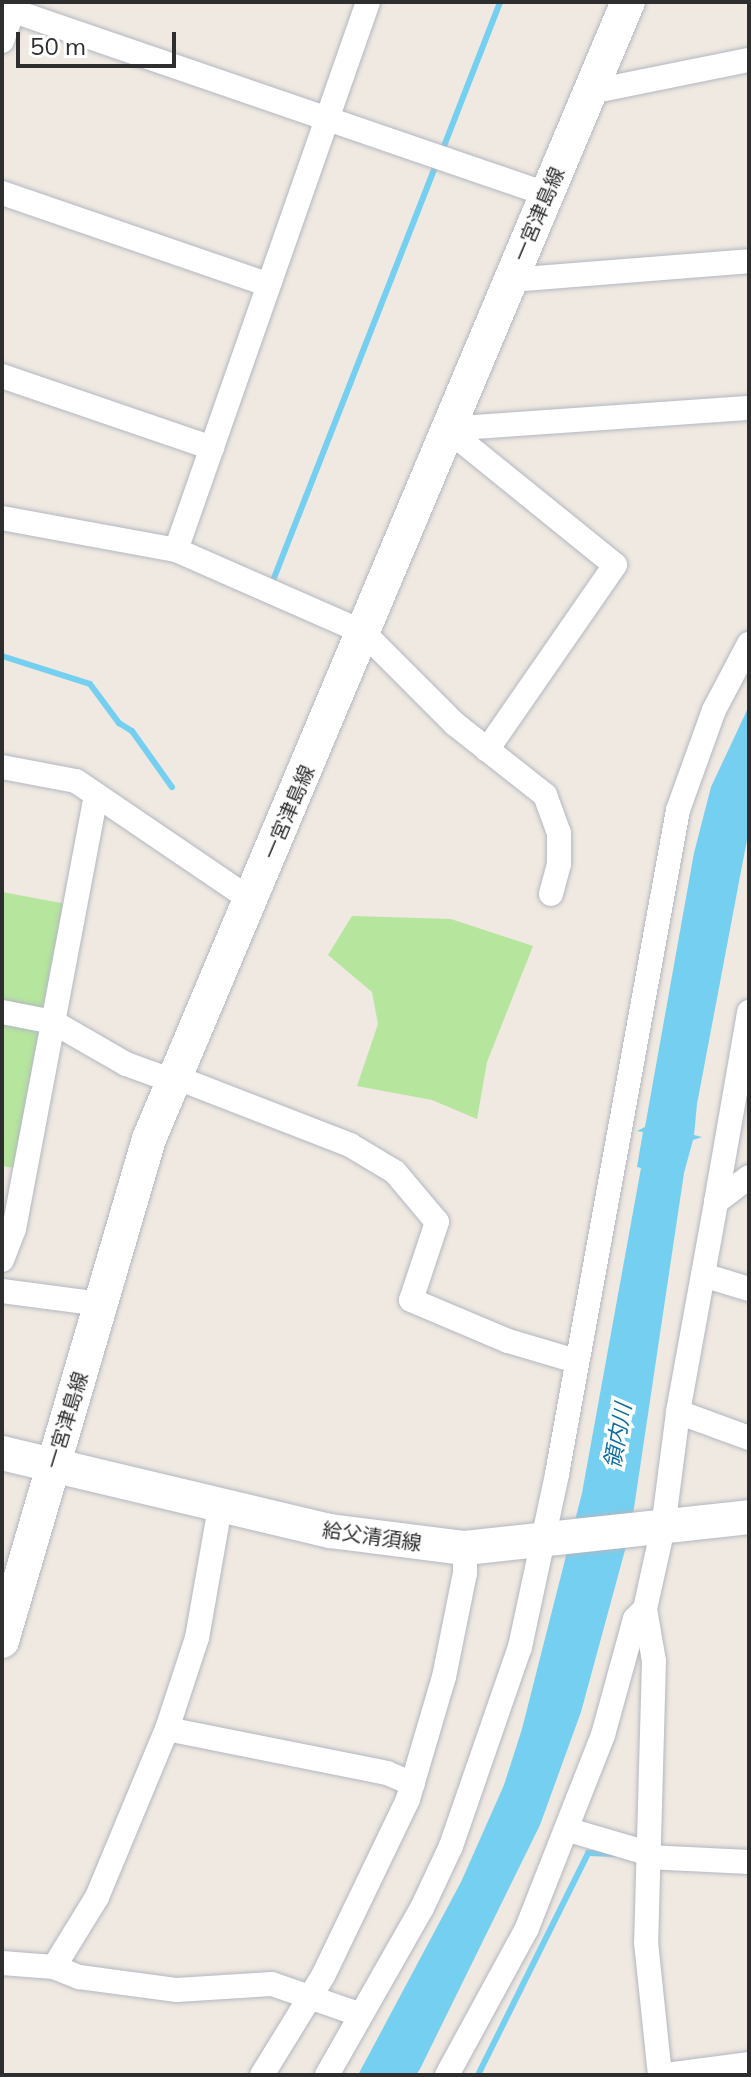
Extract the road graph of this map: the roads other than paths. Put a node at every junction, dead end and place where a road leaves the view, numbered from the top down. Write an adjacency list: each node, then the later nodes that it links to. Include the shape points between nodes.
1 (368, 2): 7 (street)
2 (628, 2): 6 (main road, 一宮津島線)
3 (10, 6): 4 (street); 7 (street)
4 (2, 41)
5 (749, 60): 6 (street)
6 (590, 92): 9 (main road, 一宮津島線)
7 (328, 119): 9 (street); 12 (street)
8 (2, 193): 12 (street)
9 (546, 194): 11 (main road, 一宮津島線)
10 (749, 261): 11 (street)
11 (510, 280): 15 (main road, 一宮津島線)
12 (269, 285): 16 (street)
13 (2, 376): 16 (street)
14 (749, 408): 15 (street)
15 (447, 429): 19 (main road, 一宮津島線); 21 (street, via 615,565)
16 (212, 448): 18 (street)
17 (2, 518): 18 (street)
18 (176, 550): 19 (street)
19 (363, 632): 21 (street); 25 (main road, 一宮津島線)
20 (749, 644): 37 (street, via 714,710 678,810)
21 (487, 750): 24 (street, via 545,795 554,813 559,864)
22 (2, 767): 23 (street, via 76,781)
23 (96, 795): 25 (street); 28 (street)
24 (551, 894)
25 (251, 900): 29 (main road, 一宮津島線)
26 (2, 1012): 28 (street)
27 (749, 1012): 31 (street)
28 (53, 1022): 29 (street, via 126,1064); 32 (street, via 14,1229)
29 (174, 1079): 36 (main road, 一宮津島線, via 149,1139); 37 (street, via 350,1145 395,1172 437,1222 411,1300 508,1341)
30 (749, 1177): 31 (street)
31 (716, 1202): 33 (street)
32 (2, 1260)
33 (703, 1275): 34 (street); 38 (street)
34 (749, 1289)
35 (2, 1291): 36 (street)
36 (101, 1304): 41 (main road, 一宮津島線)
37 (576, 1361): 45 (street)
38 (678, 1412): 39 (street); 44 (street)
39 (749, 1438)
40 (2, 1453): 41 (main road, 給父清須線)
41 (52, 1464): 42 (main road, 給父清須線); 48 (main road, 一宮津島線)
42 (220, 1507): 46 (main road, 給父清須線, via 343,1533); 49 (street, via 197,1638)
43 (749, 1517): 44 (main road, 給父清須線)
44 (657, 1529): 45 (main road, 給父清須線); 47 (street)
45 (546, 1541): 46 (main road, 給父清須線); 57 (street, via 520,1647 451,1846)
46 (465, 1548): 50 (street, via 465,1573 444,1677)
47 (645, 1609): 51 (street, via 635,1619); 52 (street, via 654,1661)
48 (2, 1641)
49 (167, 1729): 50 (street, via 387,1773); 55 (street, via 97,1897)
50 (413, 1784): 56 (street)
51 (569, 1830): 52 (street); 61 (street, via 527,1928)
52 (647, 1855): 53 (street); 62 (street, via 646,1942)
53 (749, 1862)
54 (2, 1963): 55 (street)
55 (54, 1967): 56 (street, via 79,1977 148,1988 272,1984)
56 (311, 1995): 57 (street); 59 (street)
57 (361, 2015): 60 (street)
58 (749, 2064): 62 (street)
59 (262, 2075)
60 (327, 2075)
61 (447, 2075)
62 (662, 2075)

